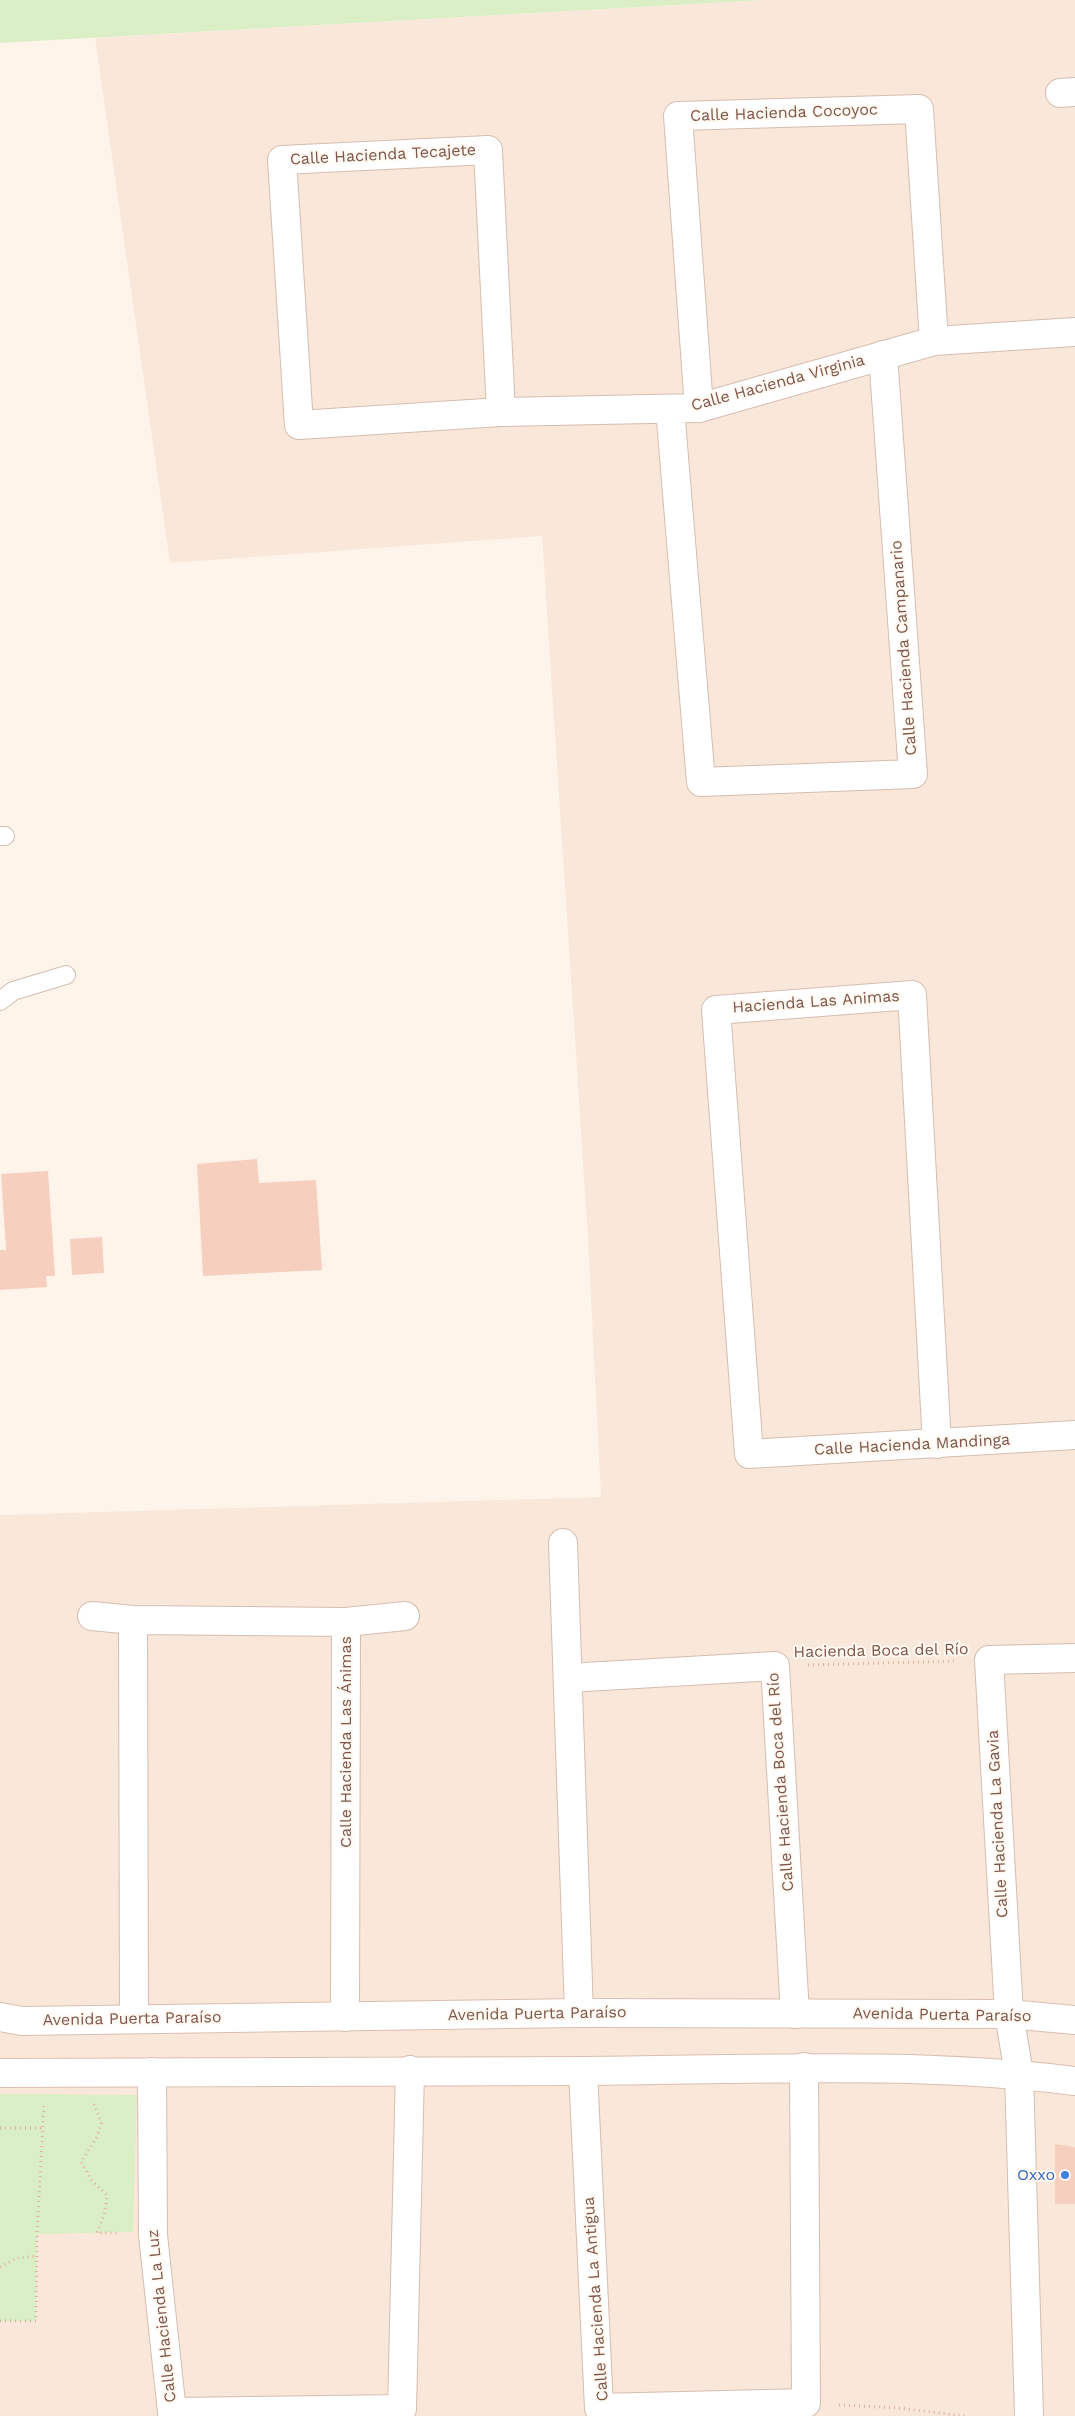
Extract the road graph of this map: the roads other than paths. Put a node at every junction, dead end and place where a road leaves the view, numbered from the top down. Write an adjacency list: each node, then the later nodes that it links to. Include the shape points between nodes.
1 (1075, 332): 2 (street, Calle Hacienda Virginia)
2 (934, 341): 3 (street, Calle Hacienda Virginia); 4 (street, Calle Hacienda Cocoyoc, via 919,109 678,116)
3 (883, 355): 4 (street, Calle Hacienda Virginia); 5 (street, Calle Hacienda Campanario, via 914,774 700,782)
4 (699, 408): 5 (street, Calle Hacienda Virginia)
5 (670, 409): 6 (street, Calle Hacienda Virginia)
6 (501, 412): 7 (street, Calle Hacienda Virginia); 7 (street, Calle Hacienda Tecajete, via 488,150 282,160)
7 (299, 425)
8 (66, 975): 9 (lane, via 13,991)
9 (0, 1000)
10 (1075, 1435): 11 (street, Calle Hacienda Mandinga)
11 (937, 1444): 12 (street, Calle Hacienda Mandinga); 12 (street, Hacienda Las Animas, via 912,995 716,1010)
12 (749, 1454)
13 (562, 1543): 19 (street)
14 (92, 1616): 16 (street, Calle Hacienda Las Ánimas)
15 (406, 1616): 17 (street)
16 (132, 1620): 17 (street, Calle Hacienda Las Ánimas); 25 (street)
17 (346, 1622): 23 (street, Calle Hacienda Las Ánimas)
18 (1075, 1658): 22 (street, Calle Hacienda La Gavia, via 988,1660)
19 (568, 1678): 20 (street); 21 (street, Calle Hacienda Boca del Río, via 775,1666)
20 (579, 2013): 21 (street, Avenida Puerta Paraíso); 23 (street, Avenida Puerta Paraíso)
21 (795, 2014): 22 (street, Avenida Puerta Paraíso)
22 (1009, 2014): 26 (street, Avenida Puerta Paraíso); 32 (street, Calle Hacienda La Gavia)
23 (345, 2017): 25 (street, Avenida Puerta Paraíso)
24 (0, 2018): 25 (street, Avenida Puerta Paraíso, via 22,2022)
25 (134, 2018)
26 (1075, 2020)
27 (804, 2068): 30 (street); 30 (street, Calle Hacienda La Antigua, via 806,2403 599,2408); 32 (street)
28 (410, 2070): 29 (street); 29 (street, Calle Hacienda La Luz, via 402,2409 172,2412 153,2234); 30 (street)
29 (152, 2072): 31 (street)
30 (583, 2072)
31 (0, 2073)
32 (1019, 2074): 33 (street); 34 (street, Calle Hacienda La Gavia)
33 (1075, 2081)
34 (1029, 2416)

